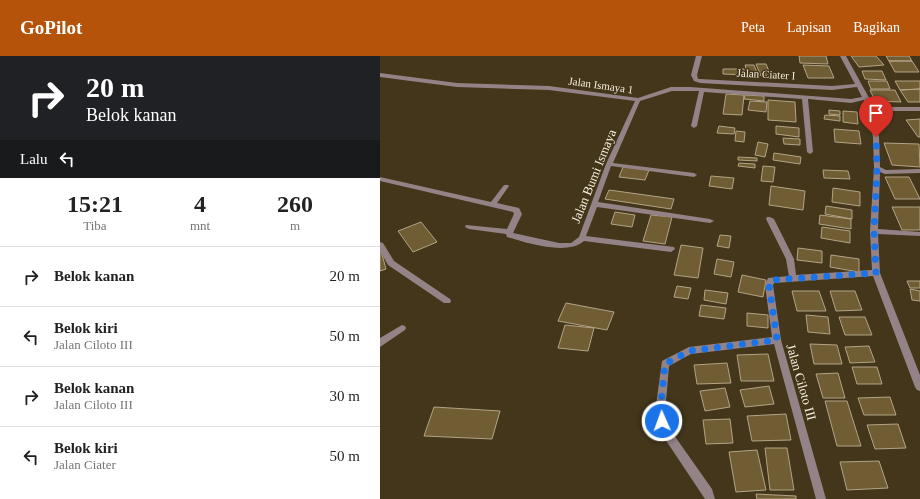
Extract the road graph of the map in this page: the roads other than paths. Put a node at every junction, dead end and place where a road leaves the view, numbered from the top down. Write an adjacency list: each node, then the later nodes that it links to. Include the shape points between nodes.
1 (699, 56): 4 (street, Jalan Ciater I, via 694,75 696,80 700,81 832,88)
2 (843, 56): 4 (street)
3 (380, 75): 8 (street, Jalan Ismaya 1, via 457,85 549,88)
4 (860, 85): 7 (street)
5 (702, 90): 6 (street, Jalan Ismaya 1); 8 (street, Jalan Ismaya 1, via 671,89); 11 (street)
6 (805, 98): 7 (street, Jalan Ismaya 1, via 851,101); 12 (street)
7 (866, 98): 9 (street)
8 (638, 100): 13 (street, Jalan Bumi Ismaya)
9 (870, 106): 10 (street, via 882,109); 14 (street, via 876,137)
10 (920, 109)
11 (694, 126)
12 (810, 152)
13 (609, 164): 16 (street); 20 (street, Jalan Bumi Ismaya)
14 (877, 168): 15 (street, via 885,172); 24 (street)
15 (920, 171)
16 (694, 175)
17 (380, 179): 19 (street)
18 (506, 186): 19 (street)
19 (492, 204): 25 (street, via 516,210 518,214)
20 (594, 204): 22 (street); 27 (street, Jalan Bumi Ismaya)
21 (770, 219): 31 (street, via 790,259)
22 (710, 221)
23 (469, 227): 25 (street, Jalan Bumi Ismaya)
24 (874, 231): 26 (street); 30 (street)
25 (509, 232): 27 (street, Jalan Bumi Ismaya, via 518,238 561,245 571,245)
26 (920, 234)
27 (582, 238): 29 (street)
28 (380, 245): 32 (street, via 392,263)
29 (671, 249)
30 (876, 273): 31 (street, Jalan Ciloto III); 36 (street)
31 (793, 279): 34 (street, Jalan Ciloto III, via 772,280 769,285)
32 (447, 301)
33 (402, 328): 35 (street)
34 (777, 340): 37 (street, via 689,351 665,364 660,413 664,430); 38 (street, Jalan Ciloto III)
35 (380, 343)
36 (920, 387)
37 (710, 499)
38 (822, 499)

